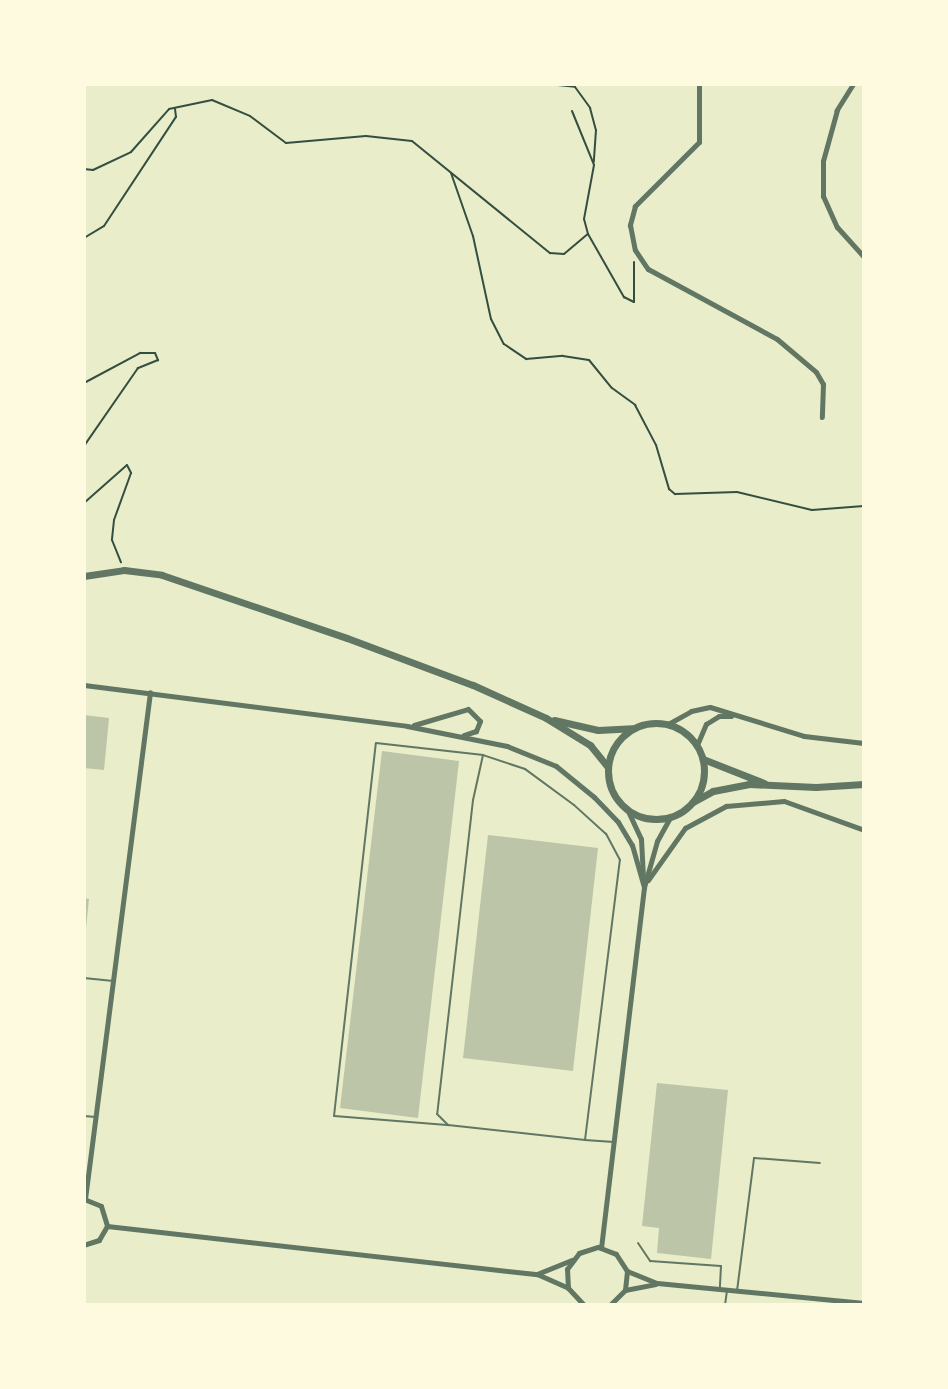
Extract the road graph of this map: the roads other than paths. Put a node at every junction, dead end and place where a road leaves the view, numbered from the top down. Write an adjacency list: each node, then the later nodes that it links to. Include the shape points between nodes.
1 (699, 84): 4 (street, via 699,142 635,206 630,225 635,250 648,269 777,339 816,372 823,384)
2 (853, 84): 3 (street, via 837,110 823,161 822,196 837,227)
3 (864, 257)
4 (822, 417)
5 (84, 576): 9 (street, via 124,570 182,581 473,685)
6 (84, 685): 7 (street)
7 (150, 692): 11 (street); 27 (street)
8 (735, 716): 10 (street, via 701,708); 14 (street, via 826,742); 15 (street, via 719,716 706,724)
9 (546, 718): 12 (street, via 598,730); 18 (street, via 590,745)
10 (668, 724): 12 (street); 15 (street)
11 (407, 726): 13 (street); 13 (street, via 431,723 468,709 480,721 476,731)
12 (634, 728): 18 (street, via 620,740)
13 (463, 736): 25 (street, via 507,746 556,766 594,797 618,822 632,845)
14 (864, 743)
15 (697, 745): 17 (street)
16 (483, 755): 30 (lane, via 473,800 437,1114); 30 (lane, via 376,743 334,1116); 31 (lane, via 525,769 574,805 606,834 620,860)
17 (703, 759): 20 (street); 21 (street, via 702,784)
18 (608, 767): 22 (street, via 614,792)
19 (864, 784): 20 (street)
20 (772, 785): 21 (street, via 749,784 713,791)
21 (693, 802): 23 (street)
22 (627, 809): 23 (street, via 647,818); 25 (street, via 641,839)
23 (670, 818): 25 (street, via 657,842)
24 (864, 830): 25 (street, via 784,801 726,806 685,828)
25 (644, 887): 32 (street)
26 (84, 978): 27 (lane)
27 (113, 981): 29 (street)
28 (84, 1116): 29 (lane)
29 (96, 1117): 34 (street)
30 (448, 1125): 31 (lane)
31 (585, 1140): 32 (lane)
32 (614, 1142): 38 (street)
33 (820, 1162): 46 (lane, via 754,1158)
34 (85, 1199): 35 (street, via 101,1206)
35 (107, 1226): 37 (street, via 99,1240); 41 (street)
36 (638, 1243): 45 (lane, via 651,1261 721,1266)
37 (84, 1245)
38 (601, 1248): 39 (street, via 588,1248); 40 (street, via 616,1254)
39 (572, 1260): 41 (street); 43 (street, via 567,1269)
40 (627, 1271): 42 (street); 44 (street)
41 (537, 1274): 43 (street)
42 (657, 1283): 44 (street); 45 (street)
43 (568, 1288): 48 (street)
44 (625, 1290): 49 (street)
45 (724, 1290): 46 (street); 50 (lane)
46 (737, 1291): 47 (street)
47 (860, 1304)
48 (584, 1305)
49 (610, 1305)
50 (725, 1305)

